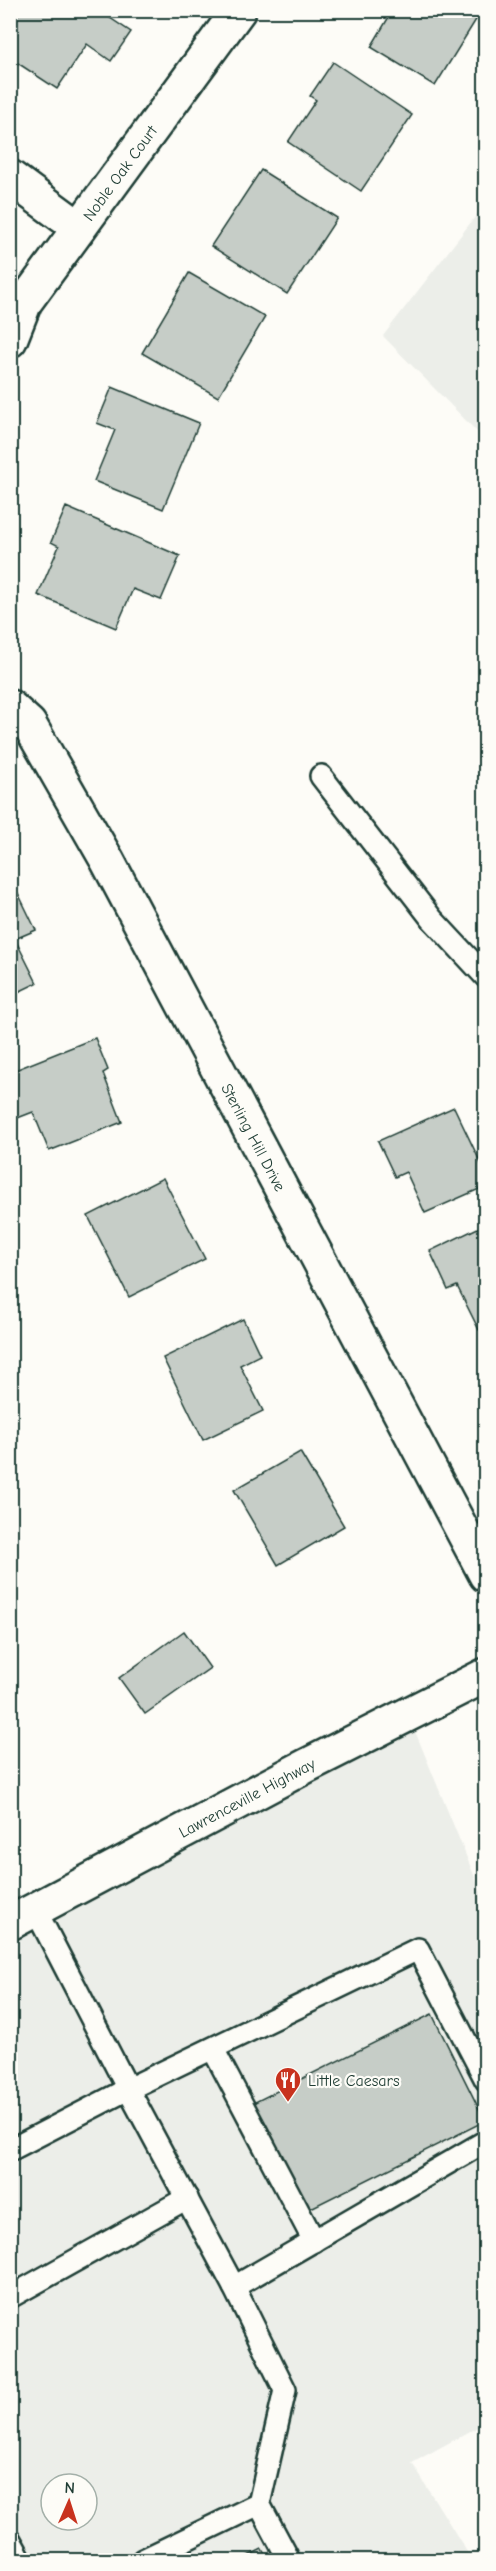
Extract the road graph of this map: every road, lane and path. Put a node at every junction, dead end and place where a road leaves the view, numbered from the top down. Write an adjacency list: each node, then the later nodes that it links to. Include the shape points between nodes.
1 (239, 10): 3 (street, Noble Oak Court)
2 (10, 177): 3 (street)
3 (79, 228): 4 (street, Noble Oak Court, via 25,302)
4 (10, 340)
5 (10, 707): 8 (street, Sterling Hill Drive, via 29,724 107,860)
6 (321, 776): 7 (lane, via 432,918)
7 (486, 977)
8 (486, 1575)
9 (486, 1675): 10 (street, Lawrenceville Highway)
10 (23, 1916): 13 (lane)
11 (213, 2049): 12 (lane, via 418,1949); 13 (lane); 17 (lane)
12 (486, 2080)
13 (128, 2089): 15 (lane); 16 (lane)
14 (486, 2141): 17 (lane)
15 (10, 2150)
16 (187, 2198): 18 (lane); 19 (lane)
17 (314, 2241): 18 (lane)
18 (234, 2287): 20 (lane, via 285,2390)
19 (10, 2297)
20 (259, 2504): 23 (lane); 24 (lane)
21 (10, 2540): 22 (lane)
22 (21, 2560)
23 (143, 2560)
24 (289, 2560)

